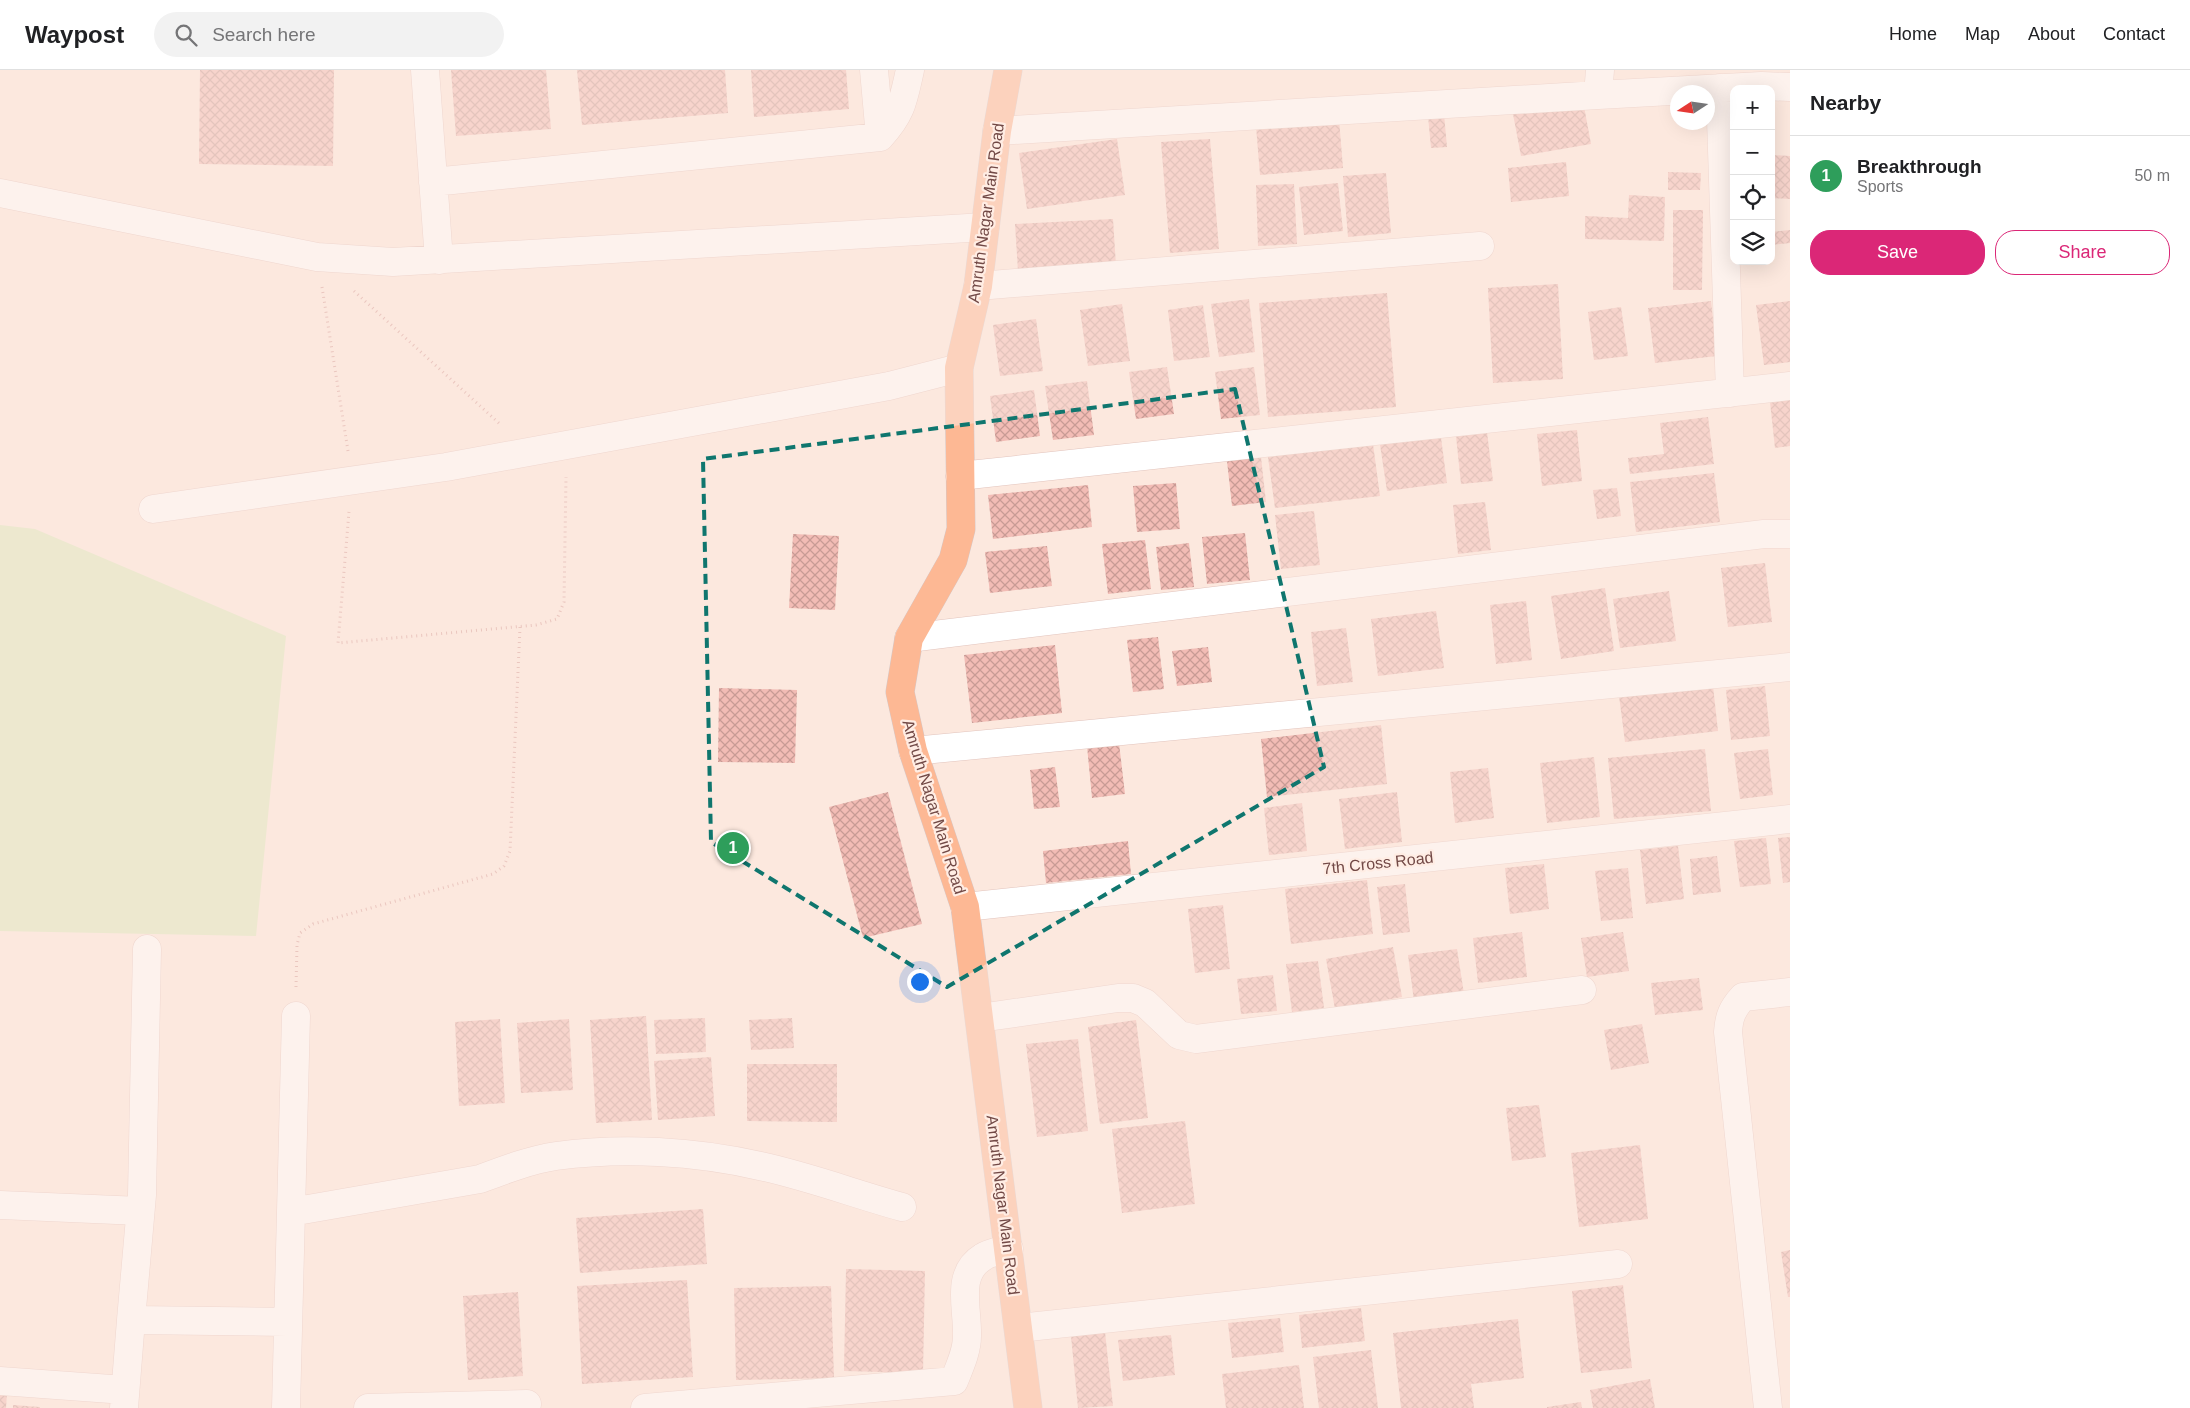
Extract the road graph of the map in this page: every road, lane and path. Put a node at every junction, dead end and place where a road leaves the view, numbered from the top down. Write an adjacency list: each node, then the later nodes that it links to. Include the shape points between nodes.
1 (425, 70): 11 (street)
2 (874, 70): 10 (street)
3 (910, 70): 10 (street, via 903,105 894,123)
4 (1008, 70): 9 (main road, Amruth Nagar Main Road)
5 (1762, 78): 7 (street); 8 (street)
6 (1599, 82): 8 (street); 9 (street)
7 (1790, 87)
8 (1720, 88): 21 (street)
9 (997, 131): 13 (main road, Amruth Nagar Main Road)
10 (880, 137): 11 (street)
11 (433, 182): 16 (street)
12 (0, 193): 15 (street)
13 (985, 227): 16 (street); 17 (main road, Amruth Nagar Main Road)
14 (1480, 246): 17 (street)
15 (317, 257): 16 (street, via 393,262); 25 (path)
16 (439, 260)
17 (978, 286): 19 (main road, Amruth Nagar Main Road)
18 (354, 290): 23 (path)
19 (959, 368): 22 (street, via 889,386); 24 (main road, Amruth Nagar Main Road)
20 (1790, 386): 21 (street)
21 (1730, 393): 24 (street)
22 (567, 444): 23 (street); 28 (path, via 564,602 557,619)
23 (529, 451): 25 (street)
24 (960, 476): 29 (main road, Amruth Nagar Main Road, via 961,529 954,560)
25 (352, 480): 26 (street); 28 (path, via 338,643)
26 (153, 509)
27 (1790, 534): 29 (street, via 1764,534)
28 (520, 626): 37 (path, via 510,851 504,866 493,874 313,924 300,933)
29 (909, 638): 31 (main road, Amruth Nagar Main Road, via 900,692)
30 (1790, 667): 31 (street)
31 (913, 751): 33 (main road, Amruth Nagar Main Road)
32 (1790, 819): 33 (street, 7th Cross Road)
33 (966, 907): 38 (main road, Amruth Nagar Main Road)
34 (147, 949): 41 (street)
35 (1582, 990): 38 (street, via 1196,1039 1179,1035 1145,1004 1133,998)
36 (1790, 992): 55 (street, via 1743,997 1730,1016 1728,1032)
37 (296, 1016): 42 (street)
38 (980, 1018): 43 (main road, Amruth Nagar Main Road)
39 (0, 1205): 41 (street)
40 (902, 1207): 42 (street, via 760,1166 686,1153 622,1152 555,1156 504,1169 480,1179)
41 (140, 1211): 45 (street)
42 (291, 1212): 46 (street)
43 (1009, 1249): 47 (main road, Amruth Nagar Main Road); 53 (street, via 984,1256 970,1267 964,1284 967,1337 954,1381)
44 (1618, 1264): 47 (street)
45 (131, 1320): 46 (street); 49 (street)
46 (288, 1322): 51 (street)
47 (1019, 1328): 54 (main road, Amruth Nagar Main Road)
48 (0, 1381): 49 (street)
49 (125, 1399)
50 (527, 1404): 52 (street)
51 (286, 1408)
52 (368, 1408)
53 (645, 1408)
54 (1028, 1408)
55 (1768, 1408)

